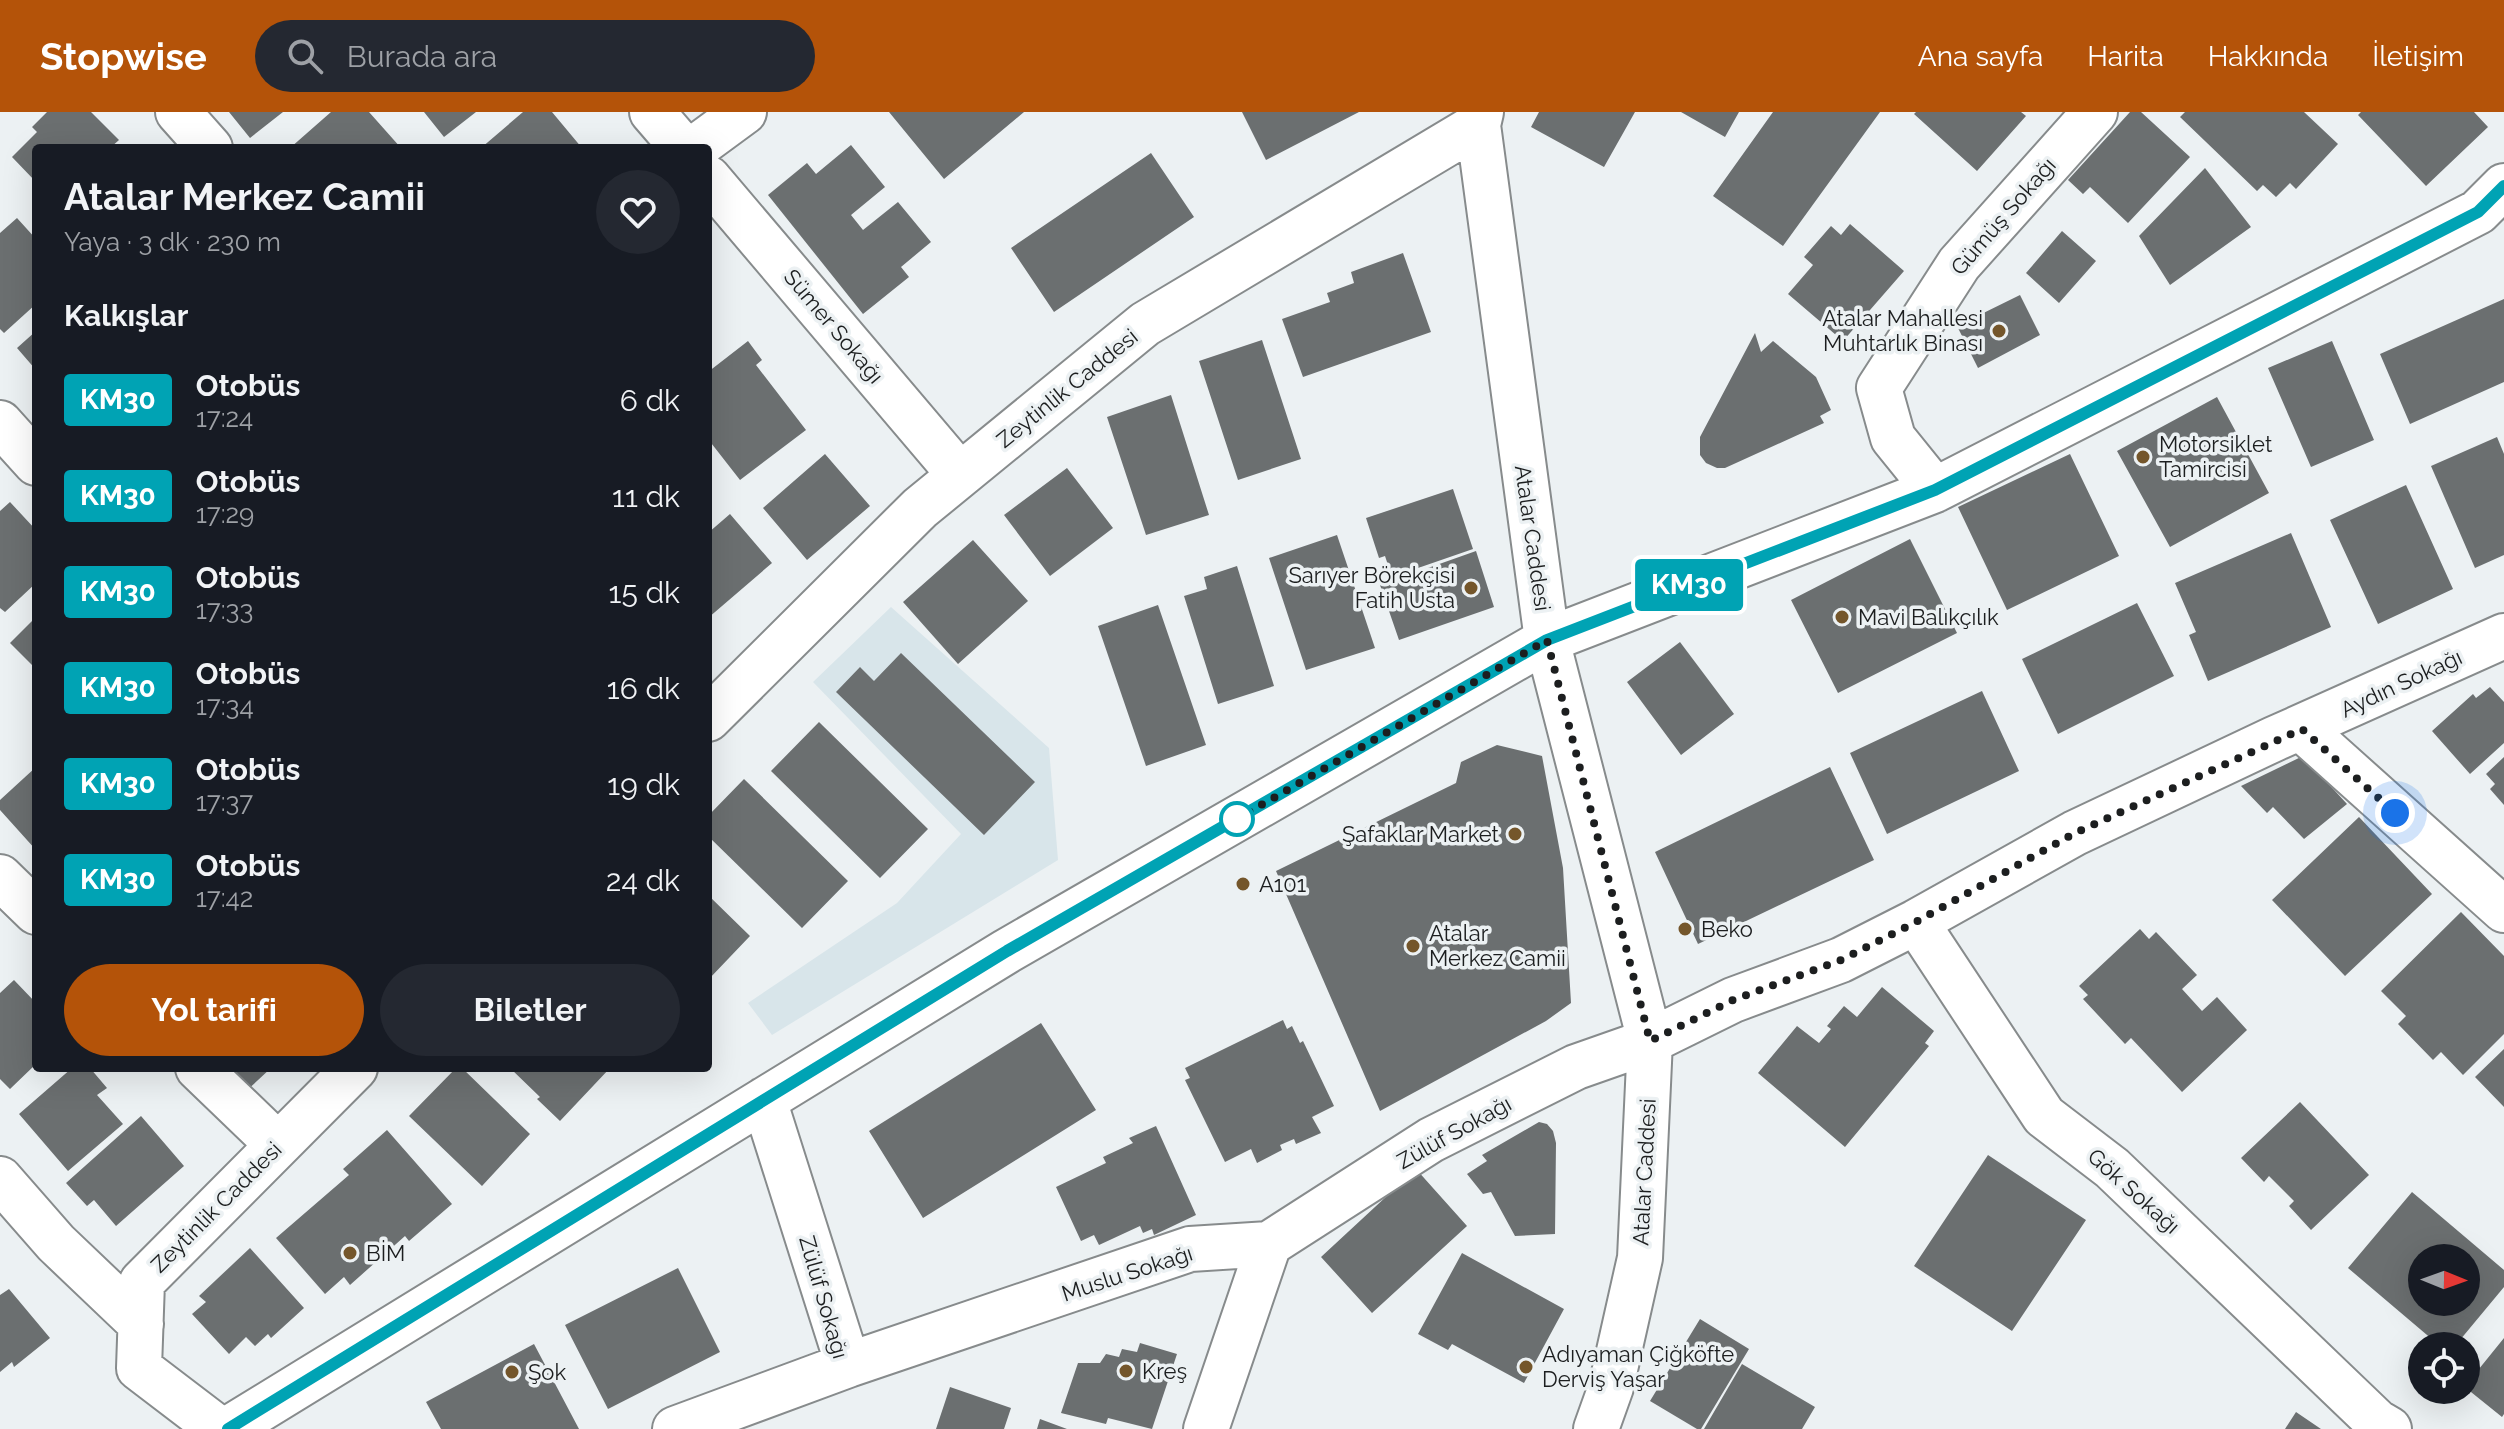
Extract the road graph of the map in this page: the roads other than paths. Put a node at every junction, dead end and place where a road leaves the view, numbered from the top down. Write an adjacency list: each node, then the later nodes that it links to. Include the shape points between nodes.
1 (178, 112): 6 (street)
2 (652, 112): 7 (street)
3 (744, 112): 8 (street)
4 (2095, 112): 14 (street, Gümüş Sokağı, via 1959,264 1879,388 1893,438)
5 (1479, 119): 13 (street, Zeytinlik Caddesi, via 1145,324); 16 (street, Atalar Caddesi)
6 (206, 144)
7 (680, 144)
8 (700, 144)
9 (712, 183): 13 (street, Sümer Sokağı)
10 (2504, 186): 14 (street, via 2478,212)
11 (0, 423): 12 (street)
12 (32, 459)
13 (960, 475): 17 (street, Zeytinlik Caddesi)
14 (1935, 490): 16 (street)
15 (2504, 636): 18 (street, Aydın Sokağı)
16 (1547, 640): 23 (street, Atalar Caddesi); 26 (street, via 1007,951)
17 (714, 700)
18 (2302, 729): 21 (street); 22 (street, Aydın Sokağı, via 2075,833)
19 (0, 877): 20 (street)
20 (32, 908)
21 (2504, 910)
22 (1916, 922): 23 (street, Aydın Sokağı, via 1841,960 1733,1000); 37 (street, Gök Sokağı, via 2044,1116 2112,1168)
23 (1650, 1041): 29 (street, Zülüf Sokağı, via 1576,1067 1431,1140); 36 (street, Atalar Caddesi, via 1640,1258 1611,1387)
24 (202, 1072): 27 (street)
25 (351, 1072): 27 (street, Zeytinlik Caddesi)
26 (764, 1100): 31 (street, Zülüf Sokağı); 33 (street)
27 (277, 1144): 30 (street, Zeytinlik Caddesi, via 142,1282)
28 (0, 1179): 30 (street, via 56,1243)
29 (1269, 1244): 31 (street, Muslu Sokağı, via 1190,1249); 35 (street)
30 (141, 1324): 32 (street, Zeytinlik Caddesi, via 139,1368)
31 (848, 1365): 34 (street, Zülüf Sokağı)
32 (219, 1429)
33 (228, 1429)
34 (675, 1429)
35 (1206, 1429)
36 (1596, 1429)
37 (2389, 1429)

